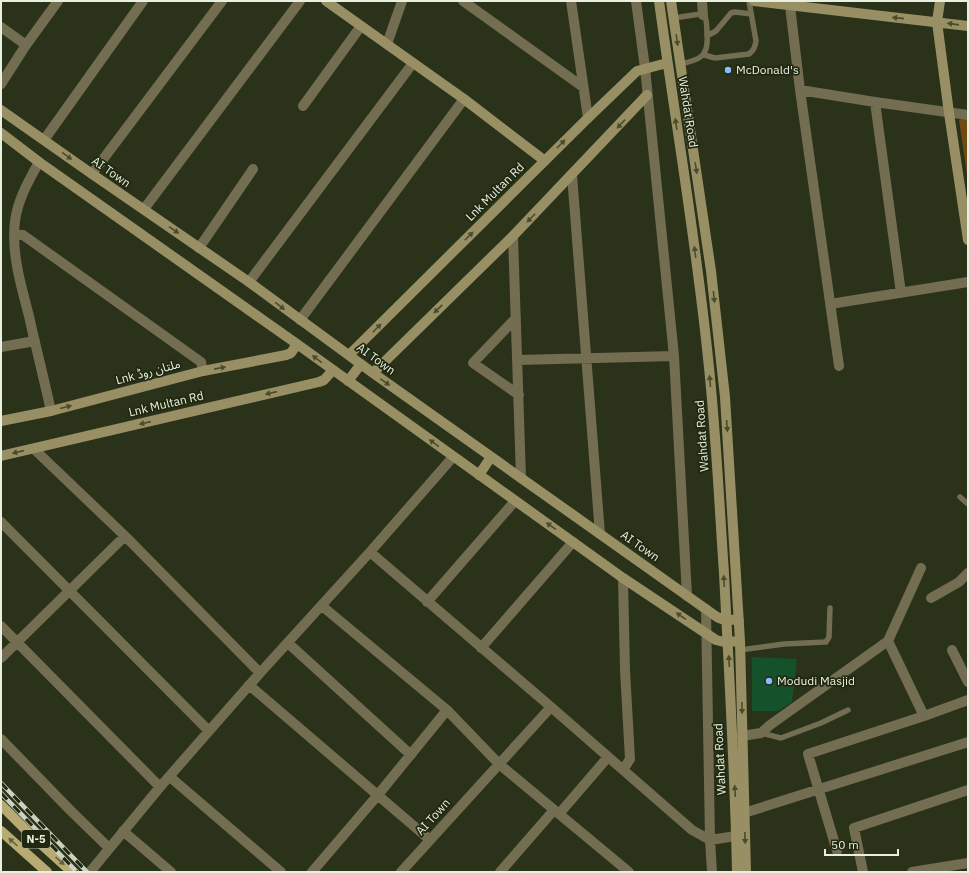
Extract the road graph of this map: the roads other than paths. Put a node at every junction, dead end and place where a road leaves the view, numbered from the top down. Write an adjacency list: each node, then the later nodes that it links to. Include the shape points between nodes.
1 (58, 1): 26 (street)
2 (143, 1): 44 (street)
3 (222, 1): 48 (street)
4 (300, 1): 50 (street)
5 (326, 1): 21 (street)
6 (402, 1): 25 (street)
7 (463, 1): 33 (street)
8 (571, 1): 33 (street)
9 (636, 1): 31 (street)
10 (659, 1): 29 (street, Wahdat Road)
11 (671, 1): 19 (street, Wahdat Road)
12 (702, 1): 18 (street)
13 (749, 1): 17 (lane)
14 (754, 1): 16 (street)
15 (940, 1): 20 (street)
16 (790, 6): 20 (street, one-way to 16); 34 (street)
17 (751, 14): 24 (lane, via 731,13 716,31); 27 (lane, via 756,41 753,51 749,54 715,58)
18 (703, 15): 19 (lane); 24 (lane)
19 (674, 18): 30 (street, Wahdat Road, one-way to 30)
20 (937, 22): 22 (street, one-way to 20); 40 (street)
21 (361, 26): 25 (street); 38 (street)
22 (968, 26)
23 (1, 27): 26 (street)
24 (707, 36): 27 (lane, via 708,44)
25 (387, 44): 28 (street)
26 (26, 45): 32 (street)
27 (704, 55): 30 (lane, via 695,61)
28 (413, 63): 36 (street); 55 (street)
29 (667, 63): 31 (street, Lnk Multan Rd); 101 (street, Wahdat Road, one-way to 29, via 709,359 693,231)
30 (680, 64): 102 (street, Wahdat Road, one-way to 102, via 711,271 721,360)
31 (645, 68): 35 (street); 42 (street, Lnk Multan Rd, via 637,71)
32 (1, 84)
33 (584, 87): 42 (street)
34 (800, 90): 37 (street); 58 (street)
35 (647, 95): 49 (street, one-way to 49); 65 (street)
36 (464, 99): 45 (street); 60 (street)
37 (874, 102): 40 (street); 57 (street)
38 (303, 106)
39 (1, 110): 44 (street, AI Town)
40 (949, 113): 41 (street); 53 (street)
41 (968, 115)
42 (588, 118): 45 (street, Lnk Multan Rd, one-way to 42)
43 (1, 133): 46 (street)
44 (44, 140): 48 (street, AI Town, one-way to 48)
45 (545, 161): 64 (street, Lnk Multan Rd, one-way to 45)
46 (39, 162): 51 (street, via 18,207); 62 (street)
47 (253, 169): 54 (street)
48 (92, 174): 50 (street, AI Town)
49 (572, 175): 52 (street, one-way to 52); 66 (street)
50 (144, 210): 54 (street, AI Town, one-way to 54)
51 (15, 235): 61 (street, via 18,269); 71 (street, via 24,235 201,362)
52 (513, 236): 59 (street); 72 (street, one-way to 72)
53 (968, 240)
54 (199, 248): 55 (street, AI Town)
55 (249, 282): 60 (street, AI Town, one-way to 60)
56 (968, 282): 57 (street)
57 (901, 294): 58 (street)
58 (830, 304): 69 (street)
59 (516, 318): 67 (street); 74 (street, via 473,364)
60 (300, 320): 64 (street, AI Town)
61 (35, 341): 63 (street); 75 (street)
62 (297, 344): 70 (street, one-way to 62); 71 (street, Lnk ملتان روڈ, one-way to 62, via 286,355 291,353)
63 (1, 347)
64 (349, 355): 68 (street, AI Town)
65 (674, 356): 66 (street); 95 (street)
66 (586, 358): 67 (street); 87 (street)
67 (518, 360): 74 (street)
68 (361, 364): 72 (street, AI Town); 73 (street)
69 (839, 366)
70 (333, 370): 73 (street); 77 (street, Lnk Multan Rd, one-way to 77, via 319,382)
71 (204, 371): 75 (street, Lnk ملتان روڈ, one-way to 71)
72 (373, 373): 80 (street, AI Town, one-way to 80)
73 (348, 381): 79 (street, one-way to 73)
74 (519, 394): 82 (street)
75 (51, 411): 76 (street, Lnk ملتان روڈ)
76 (1, 421)
77 (34, 449): 78 (street, Lnk Multan Rd, one-way to 78); 88 (street)
78 (1, 456)
79 (453, 457): 81 (street); 90 (street)
80 (491, 457): 81 (street); 82 (street, AI Town)
81 (479, 475): 84 (street)
82 (521, 478): 87 (street, AI Town)
83 (960, 497): 85 (lane)
84 (515, 501): 89 (street, one-way to 84); 97 (street)
85 (968, 504)
86 (1, 522): 94 (street)
87 (600, 534): 95 (street, AI Town)
88 (125, 536): 94 (street); 113 (street)
89 (573, 542): 93 (street); 110 (street)
90 (370, 552): 97 (street); 98 (street)
91 (921, 568): 105 (street)
92 (968, 573): 96 (street, via 959,582)
93 (623, 578): 104 (street, one-way to 93); 129 (street, via 630,759)
94 (69, 591): 106 (street); 121 (street)
95 (687, 596): 100 (street, AI Town)
96 (931, 598)
97 (427, 602): 110 (street)
98 (322, 606): 107 (street); 118 (street)
99 (830, 608): 109 (lane, via 829,637 826,642)
100 (706, 609): 101 (street, AI Town, via 719,619); 104 (street)
101 (726, 620): 102 (street, AI Town); 108 (street, Wahdat Road)
102 (739, 620): 109 (street, Wahdat Road)
103 (1, 626): 106 (street)
104 (706, 633): 108 (street, via 716,640); 142 (street)
105 (888, 641): 120 (street); 122 (street)
106 (17, 642): 112 (street); 131 (street)
107 (288, 642): 113 (street); 126 (street)
108 (728, 642): 109 (street); 137 (street, Wahdat Road, one-way to 108)
109 (740, 646): 123 (street, Wahdat Road, one-way to 123)
110 (481, 648): 117 (street)
111 (952, 650): 114 (street)
112 (1, 658)
113 (260, 673): 115 (street)
114 (968, 682)
115 (249, 685): 121 (street); 134 (street)
116 (968, 700): 120 (street)
117 (551, 707): 127 (street); 128 (street, AI Town)
118 (447, 710): 126 (street); 128 (street)
119 (848, 710): 122 (lane, via 781,738)
120 (924, 716): 132 (street, via 810,753 808,756)
121 (209, 731): 130 (street)
122 (761, 733): 123 (street)
123 (742, 736): 137 (street, Wahdat Road)
124 (1, 738): 143 (street)
125 (968, 742): 132 (street)
126 (411, 755): 134 (street)
127 (608, 757): 129 (street); 136 (street)
128 (499, 764): 136 (street); 141 (street, AI Town)
129 (623, 770): 142 (street, via 692,830)
130 (170, 777): 131 (street); 150 (street)
131 (160, 787): 139 (street)
132 (818, 789): 137 (street); 144 (street)
133 (968, 790): 158 (street, via 854,828)
134 (377, 796): 141 (street); 151 (street)
135 (1, 805): 147 (main road, N-5, one-way to 147)
136 (556, 812): 153 (street); 154 (street)
137 (740, 814): 140 (street, Wahdat Road); 157 (street, Wahdat Road, one-way to 157)
138 (1, 831): 146 (main road, N-5, one-way to 138)
139 (123, 832): 143 (street); 149 (street)
140 (736, 836): 142 (street); 156 (street, Wahdat Road)
141 (429, 839): 152 (street, AI Town)
142 (710, 840): 155 (street)
143 (109, 848): 148 (street)
144 (837, 851)
145 (968, 863): 159 (street)
146 (47, 872)
147 (72, 872)
148 (90, 872)
149 (171, 872)
150 (281, 872)
151 (312, 872)
152 (401, 872)
153 (500, 872)
154 (629, 872)
155 (712, 872)
156 (737, 872)
157 (746, 872)
158 (863, 872)
159 (912, 872)

